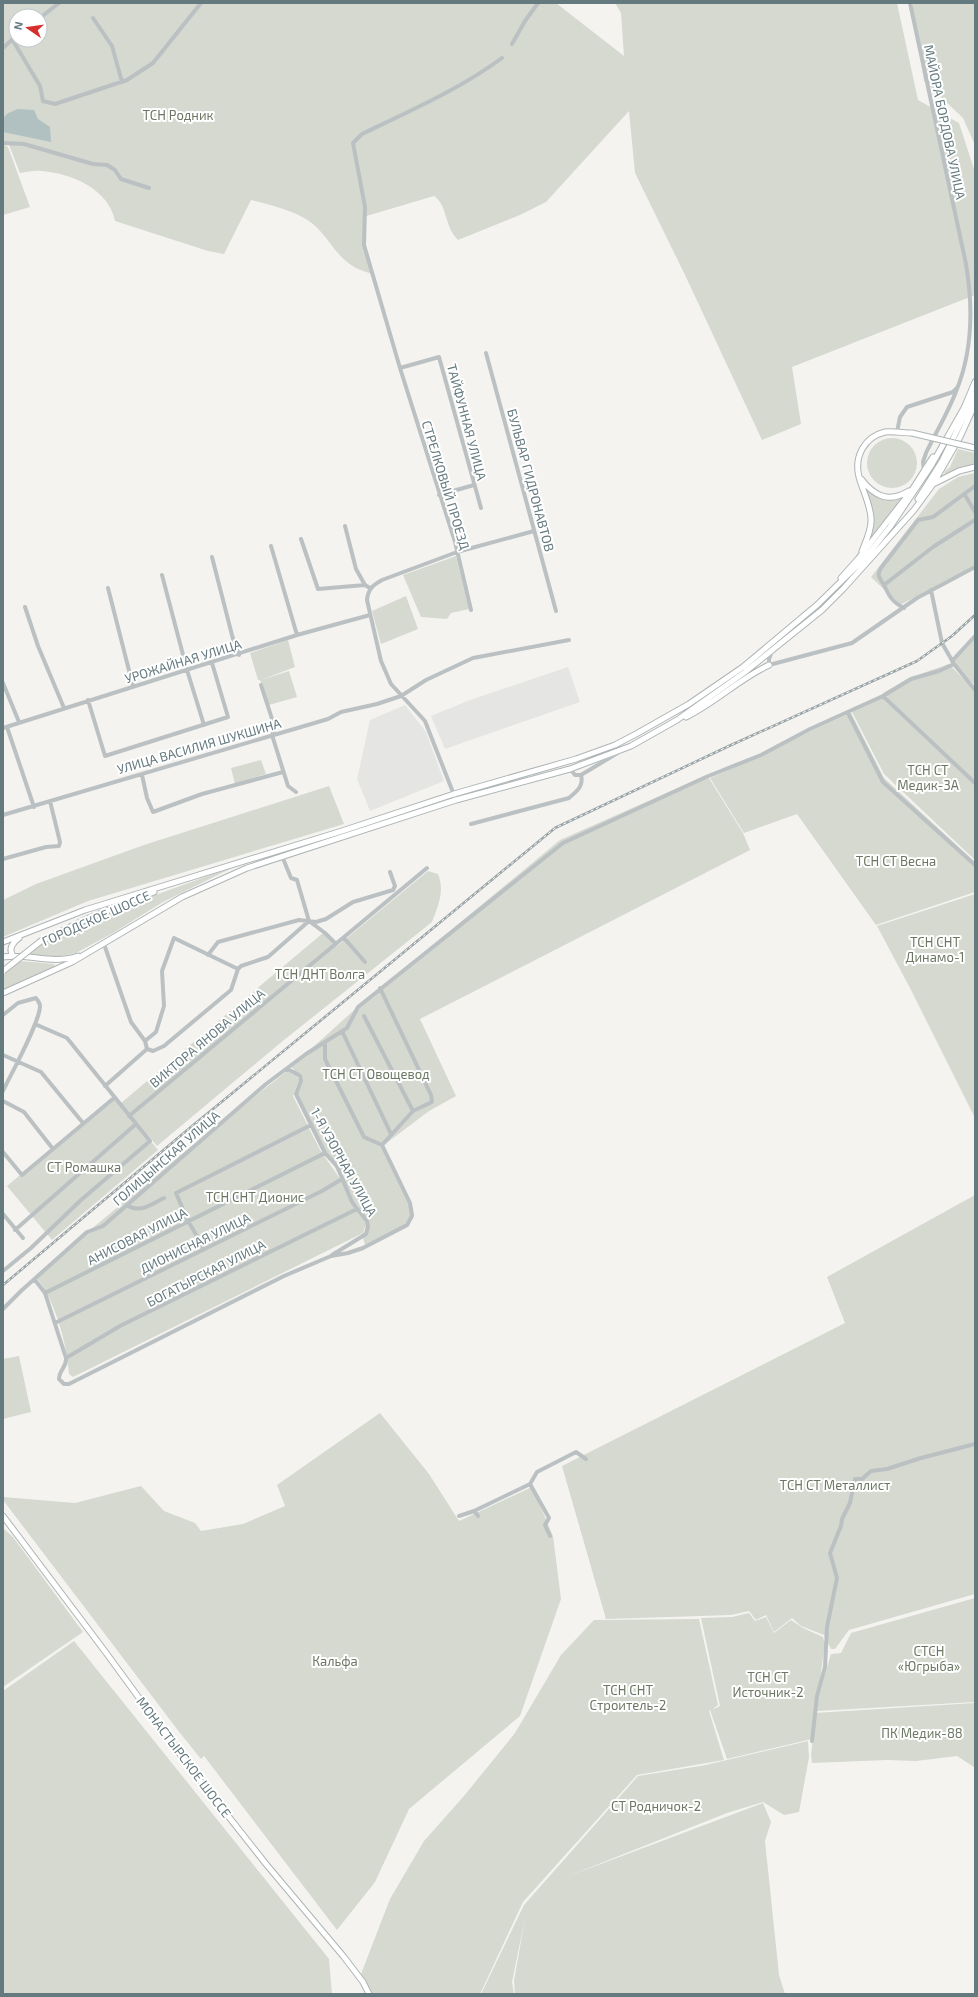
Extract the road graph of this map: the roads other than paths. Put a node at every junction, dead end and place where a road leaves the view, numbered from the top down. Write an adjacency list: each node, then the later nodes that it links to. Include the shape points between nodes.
1 (59, 3): 5 (street)
2 (202, 3): 10 (street, via 153,63)
3 (538, 3): 7 (street)
4 (910, 3): 16 (street, МАЙОРА БОРДОВА УЛИЦА, via 970,286 970,332)
5 (48, 12)
6 (93, 18): 10 (street, via 112,46)
7 (512, 44)
8 (17, 48): 10 (street, via 40,86 43,101 55,104)
9 (502, 58): 14 (street, СТРЕЛКОВЫЙ ПРОЕЗД, via 452,89 362,134 353,143 365,207 364,245)
10 (122, 82)
11 (3, 143): 12 (street, via 24,144 93,164 107,165 115,170 121,179)
12 (149, 188)
13 (486, 354): 36 (street, БУЛЬВАР ГИДРОНАВТОВ)
14 (400, 368): 26 (street, ТАЙФУННАЯ УЛИЦА, via 439,357); 30 (street, СТРЕЛКОВЫЙ ПРОЕЗД)
15 (975, 382): 21 (main road, via 964,408)
16 (958, 387): 19 (street, via 953,392 907,408 900,417); 23 (street, МАЙОРА БОРДОВА УЛИЦА, via 926,452)
17 (975, 394): 35 (main road, via 942,461)
18 (975, 404): 25 (main road, via 960,437)
19 (897, 432): 20 (main road, bridge); 24 (main road, via 876,435 866,442 857,464)
20 (975, 448)
21 (940, 449): 23 (main road); 49 (main road, via 913,496 890,527 865,558)
22 (975, 467): 25 (main road, via 944,477)
23 (924, 471): 28 (main road)
24 (859, 476): 28 (main road, via 870,489 884,497 900,497); 41 (main road, via 868,500 871,519 866,542)
25 (933, 484): 35 (main road)
26 (474, 485): 30 (street); 31 (street, ТАЙФУННАЯ УЛИЦА)
27 (975, 486): 29 (street)
28 (912, 490): 41 (main road)
29 (965, 494): 32 (street); 45 (street, via 933,517 918,520 878,573)
30 (439, 495): 39 (street, СТРЕЛКОВЫЙ ПРОЕЗД)
31 (481, 508)
32 (975, 512)
33 (975, 520): 45 (street, via 933,547)
34 (345, 526): 44 (street, via 356,569)
35 (900, 526): 58 (main road, via 822,610)
36 (534, 531): 39 (street); 53 (street, БУЛЬВАР ГИДРОНАВТОВ)
37 (301, 539): 44 (street, via 318,589)
38 (271, 546): 55 (street)
39 (457, 552): 47 (street, via 382,580); 52 (street, СТРЕЛКОВЫЙ ПРОЕЗД)
40 (212, 557): 59 (street)
41 (858, 559): 49 (main road)
42 (975, 567): 48 (street)
43 (162, 575): 63 (street)
44 (365, 585): 47 (street)
45 (884, 585): 51 (street, via 890,598)
46 (108, 588): 66 (street)
47 (370, 588): 54 (street, via 367,600)
48 (931, 590): 51 (street); 60 (street, via 942,643)
49 (827, 596): 79 (main road, via 743,667 689,704 615,745)
50 (25, 607): 71 (street)
51 (904, 608): 62 (street, via 852,643)
52 (471, 610)
53 (556, 611)
54 (370, 616): 55 (street, УРОЖАЙНАЯ УЛИЦА); 68 (street, via 381,661 391,684)
55 (297, 635): 59 (street, УРОЖАЙНАЯ УЛИЦА)
56 (975, 636): 60 (street)
57 (569, 640): 68 (street, УЛИЦА ВАСИЛИЯ ШУКШИНА, via 473,658 426,680)
58 (772, 651): 62 (street); 73 (main road)
59 (239, 655): 61 (street, УРОЖАЙНАЯ УЛИЦА)
60 (953, 662): 67 (street); 69 (street, via 939,671 911,679)
61 (212, 663): 63 (street, УРОЖАЙНАЯ УЛИЦА); 75 (street, via 228,717)
62 (769, 665): 73 (main road, via 703,709)
63 (187, 670): 66 (street, УРОЖАЙНАЯ УЛИЦА); 75 (street)
64 (3, 683): 74 (street)
65 (261, 685): 77 (street, via 275,728)
66 (133, 686): 70 (street, УРОЖАЙНАЯ УЛИЦА)
67 (975, 690)
68 (401, 696): 77 (street, УЛИЦА ВАСИЛИЯ ШУКШИНА); 86 (street, via 425,721)
69 (883, 696): 72 (street); 84 (street)
70 (88, 700): 71 (street, УРОЖАЙНАЯ УЛИЦА); 75 (street, via 105,756)
71 (64, 708): 74 (street, УРОЖАЙНАЯ УЛИЦА)
72 (848, 713): 94 (street, via 883,782); 111 (street, via 810,729 761,755 706,777 563,843)
73 (677, 720): 78 (main road)
74 (19, 722): 76 (street, УРОЖАЙНАЯ УЛИЦА)
75 (204, 725)
76 (5, 727): 89 (street)
77 (272, 735): 81 (street); 82 (street, УЛИЦА ВАСИЛИЯ ШУКШИНА)
78 (622, 750): 80 (main road); 83 (street)
79 (576, 759): 80 (main road, via 570,765); 86 (main road)
80 (570, 769): 83 (street, via 575,775); 87 (main road)
81 (283, 772): 82 (street, via 202,794 153,812); 85 (street, via 288,786)
82 (142, 775): 88 (street, УЛИЦА ВАСИЛИЯ ШУКШИНА, via 124,778)
83 (581, 775): 91 (street, via 583,782 579,790 569,798)
84 (975, 784)
85 (296, 792)
86 (454, 794): 87 (street); 97 (main road)
87 (456, 800): 92 (main road)
88 (50, 801): 89 (street, УЛИЦА ВАСИЛИЯ ШУКШИНА); 93 (street, via 59,846)
89 (34, 807): 90 (street, УЛИЦА ВАСИЛИЯ ШУКШИНА)
90 (3, 815)
91 (471, 824)
92 (282, 856): 98 (street, via 291,878 297,880); 102 (main road, via 247,868 182,897)
93 (3, 859)
94 (975, 865)
95 (427, 868): 100 (street, ВИКТОРА ЯНОВА УЛИЦА)
96 (390, 872): 98 (street, via 395,886 393,890 353,902 326,919)
97 (173, 884): 99 (main road, via 84,910); 110 (main road, ГОРОДСКОЕ ШОССЕ, bridge, via 89,918 41,942)
98 (309, 921): 103 (street); 105 (street, via 299,920 218,942); 109 (street, via 268,958)
99 (26, 933): 101 (main road); 106 (main road, via 14,942 11,952)
100 (344, 938): 103 (street, ВИКТОРА ЯНОВА УЛИЦА); 108 (street)
101 (3, 942)
102 (104, 944): 104 (main road); 117 (street, via 131,1022)
103 (336, 944): 128 (street, ВИКТОРА ЯНОВА УЛИЦА)
104 (91, 951): 106 (main road, via 76,957 52,960); 112 (main road)
105 (208, 954): 109 (street); 117 (street, via 174,938 162,971 164,1006 156,1032)
106 (13, 956): 107 (main road)
107 (3, 957)
108 (365, 962)
109 (238, 969): 119 (street, via 231,990 164,1046 153,1051)
110 (3, 971)
111 (380, 988): 116 (street, ГОЛИЦЫНСКАЯ УЛИЦА, via 358,1007 347,1028); 127 (street, via 431,1095 432,1102)
112 (3, 993)
113 (3, 1015): 115 (street, via 18,1003 36,998 40,1007)
114 (364, 1016): 127 (street)
115 (36, 1024): 121 (street); 123 (street, via 67,1038)
116 (342, 1031): 118 (street, ГОЛИЦЫНСКАЯ УЛИЦА); 132 (street)
117 (145, 1041): 119 (street)
118 (325, 1042): 122 (street, ГОЛИЦЫНСКАЯ УЛИЦА); 133 (street, via 325,1059 364,1137)
119 (147, 1049): 123 (street)
120 (3, 1055): 121 (street)
121 (17, 1061): 124 (street); 129 (street, via 41,1072)
122 (286, 1069): 131 (street, 1-Я УЗОРНАЯ УЛИЦА, via 300,1076 301,1081 296,1094); 139 (street, ГОЛИЦЫНСКАЯ УЛИЦА)
123 (105, 1086): 125 (street)
124 (3, 1091)
125 (114, 1098): 128 (street); 129 (street)
126 (3, 1101): 134 (street, via 24,1112)
127 (413, 1112): 132 (street)
128 (129, 1116): 130 (street)
129 (83, 1123): 134 (street)
130 (136, 1124): 143 (street); 147 (street, via 150,1141)
131 (311, 1125): 136 (street, 1-Я УЗОРНАЯ УЛИЦА); 142 (street, via 176,1194)
132 (391, 1134): 133 (street)
133 (382, 1145): 146 (street, via 410,1203 412,1216 407,1225 362,1248)
134 (53, 1149): 135 (street, via 22,1175)
135 (3, 1152)
136 (325, 1153): 137 (street, 1-Я УЗОРНАЯ УЛИЦА, via 336,1166); 142 (street, АНИСОВАЯ УЛИЦА)
137 (342, 1180): 140 (street, 1-Я УЗОРНАЯ УЛИЦА); 145 (street, ДИОНИСНАЯ УЛИЦА)
138 (164, 1198): 139 (street, via 139,1210)
139 (127, 1205): 148 (street, ГОЛИЦЫНСКАЯ УЛИЦА, via 103,1226 87,1232)
140 (357, 1209): 146 (street, 1-Я УЗОРНАЯ УЛИЦА, via 368,1221 366,1234); 152 (street, БОГАТЫРСКАЯ УЛИЦА, via 120,1326)
141 (3, 1214): 143 (street)
142 (188, 1221): 145 (street); 149 (street, АНИСОВАЯ УЛИЦА)
143 (15, 1230): 144 (street)
144 (23, 1238)
145 (203, 1250): 151 (street, ДИОНИСНАЯ УЛИЦА)
146 (331, 1256): 152 (street, via 284,1276 67,1385 62,1383 59,1376 66,1366)
147 (3, 1271)
148 (35, 1280): 149 (street); 150 (street, ГОЛИЦЫНСКАЯ УЛИЦА)
149 (45, 1293): 151 (street)
150 (3, 1309)
151 (55, 1323): 152 (street)
152 (66, 1358)
153 (975, 1444): 161 (street, via 887,1469 871,1471 862,1479 855,1479 850,1503 830,1553 837,1578 827,1627 825,1667 817,1696)
154 (586, 1459): 155 (street, via 576,1452 537,1472)
155 (530, 1484): 156 (street); 160 (street, via 549,1518 545,1525)
156 (474, 1511): 158 (street); 159 (street)
157 (3, 1516): 162 (main road, МОНАСТЫРСКОЕ ШОССЕ, via 191,1769 344,1957)
158 (459, 1516)
159 (478, 1516)
160 (550, 1536)
161 (812, 1741)
162 (370, 1994)

